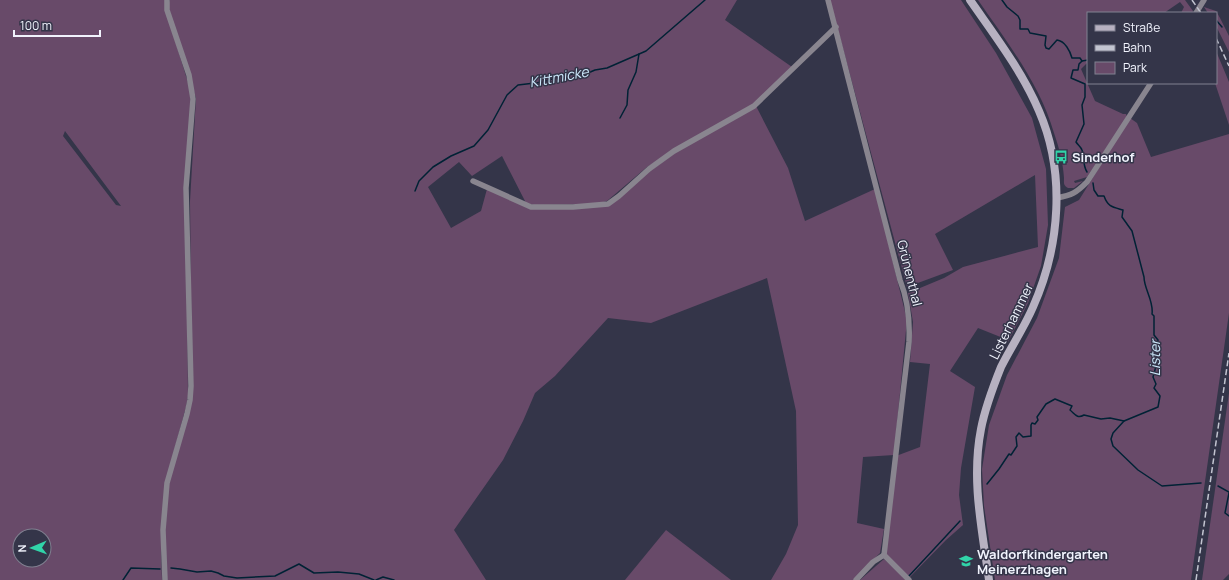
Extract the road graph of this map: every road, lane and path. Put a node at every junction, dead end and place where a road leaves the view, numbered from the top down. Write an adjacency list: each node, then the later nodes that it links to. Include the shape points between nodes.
1 (167, 0): 12 (street, via 167,10 192,87 193,108 186,188 191,386 187,414 167,483 163,530)
2 (828, 0): 6 (street, Grünenthal)
3 (970, 0): 9 (main road, Listerhammer, via 1020,74 1039,111 1051,148)
4 (1203, 1): 5 (street)
5 (1197, 12)
6 (836, 27): 8 (street, via 754,106 674,151 608,204 531,207); 10 (street, Grünenthal, via 905,292 910,321)
7 (1150, 84): 9 (street, via 1087,182 1077,192)
8 (473, 181)
9 (1057, 198): 14 (main road, Listerhammer, via 1054,235 1046,274 1033,308 1002,367 981,428 976,487)
10 (884, 555): 11 (street); 13 (street, via 873,562)
11 (907, 579)
12 (165, 580)
13 (856, 580)
14 (990, 580)

